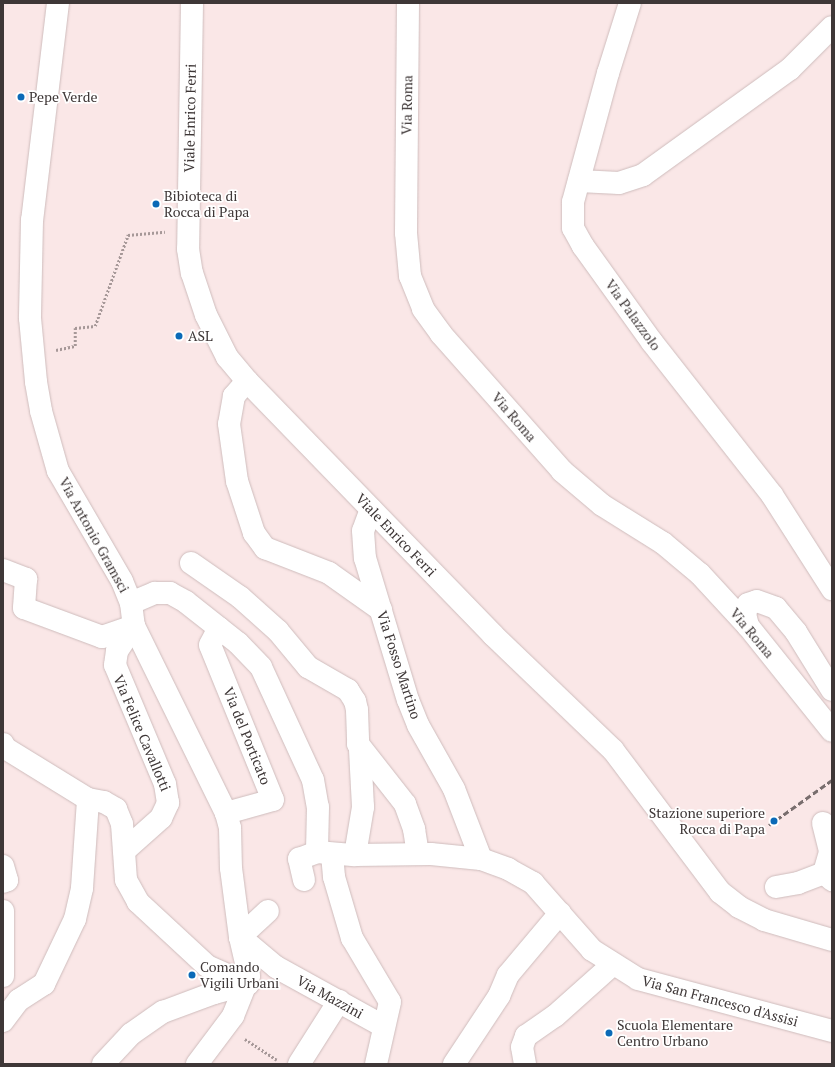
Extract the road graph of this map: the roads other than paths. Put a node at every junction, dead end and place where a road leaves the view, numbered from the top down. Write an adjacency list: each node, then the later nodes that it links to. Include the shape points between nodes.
1 (58, 3): 12 (street, Via Antonio Gramsci, via 33,209 32,344 41,411 58,471 122,581)
2 (192, 3): 7 (street, Viale Enrico Ferri, via 187,231 192,273 208,320 227,357)
3 (408, 3): 15 (street, Via Roma, via 406,233 409,271 420,305 441,334 562,471 609,510 671,549 700,574)
4 (630, 3): 6 (street, Via Palazzolo)
5 (832, 28): 6 (street, via 790,69 643,175 619,183)
6 (579, 181): 11 (street, Via Palazzolo, via 572,215 576,236 652,342 772,495)
7 (247, 381): 8 (street, Viale Enrico Ferri); 13 (street, via 234,396 229,424 236,481 254,533 269,550 318,568)
8 (371, 508): 13 (street, Via Fosso Martino, via 365,518 363,544); 38 (street, Viale Enrico Ferri, via 516,658 613,750 720,892 739,907 764,920)
9 (191, 563): 20 (street, via 240,597 278,631 308,667 348,690 357,710)
10 (3, 570): 14 (street, via 26,579 24,608 102,637)
11 (832, 589)
12 (131, 603): 14 (street, Via Antonio Gramsci); 16 (street, via 156,593 170,593)
13 (381, 610): 28 (street, Via Fosso Martino, via 413,712 451,781)
14 (134, 626): 22 (street, Via Antonio Gramsci); 24 (street, Via Felice Cavallotti, via 117,651 115,666 165,784 168,803 161,818)
15 (748, 626): 17 (street, via 745,614 748,604 757,601 776,608 796,632); 18 (street, Via Roma)
16 (219, 628): 22 (street, Via del Porticato, via 210,645 273,800); 25 (street, via 261,667 310,770)
17 (832, 690)
18 (832, 731)
19 (3, 744): 21 (street)
20 (358, 744): 26 (street, via 405,804 414,829); 27 (street, via 363,807)
21 (88, 798): 24 (street, via 104,802 116,809 122,824); 43 (street, via 82,888 75,919 44,984 19,1000)
22 (226, 813): 37 (street, Via Antonio Gramsci, via 232,840 231,860)
23 (823, 823): 30 (street, via 830,852)
24 (124, 851): 41 (street, via 126,880 133,896 143,908 207,966)
25 (325, 853): 27 (street, Via San Francesco d'Assisi); 31 (street, via 299,859); 44 (street, via 352,938 390,1002)
26 (418, 854): 27 (street, Via San Francesco d'Assisi); 28 (street, Via San Francesco d'Assisi)
27 (355, 855)
28 (481, 859): 36 (street, Via San Francesco d'Assisi, via 508,869 533,883)
29 (3, 866): 32 (street, via 7,880)
30 (828, 877): 33 (street)
31 (304, 880)
32 (3, 882)
33 (776, 887)
34 (3, 911): 40 (street)
35 (268, 911): 37 (street)
36 (560, 913): 39 (street, Via San Francesco d'Assisi, via 583,942); 50 (street, via 508,975 499,996)
37 (240, 937): 41 (street, Via Antonio Gramsci, via 249,969); 42 (street, Via Mazzini, via 276,967)
38 (832, 940)
39 (612, 965): 45 (street, Via San Francesco d'Assisi, via 650,983); 51 (street, via 555,1016 526,1036 522,1047)
40 (3, 976)
41 (248, 984): 47 (street, via 163,1012 132,1034); 48 (street, via 225,1028)
42 (339, 1001): 44 (street, Via Mazzini); 46 (street)
43 (3, 1021)
44 (383, 1026): 49 (street)
45 (832, 1031)
46 (290, 1062)
47 (104, 1064)
48 (197, 1064)
49 (376, 1064)
50 (454, 1064)
51 (525, 1064)

